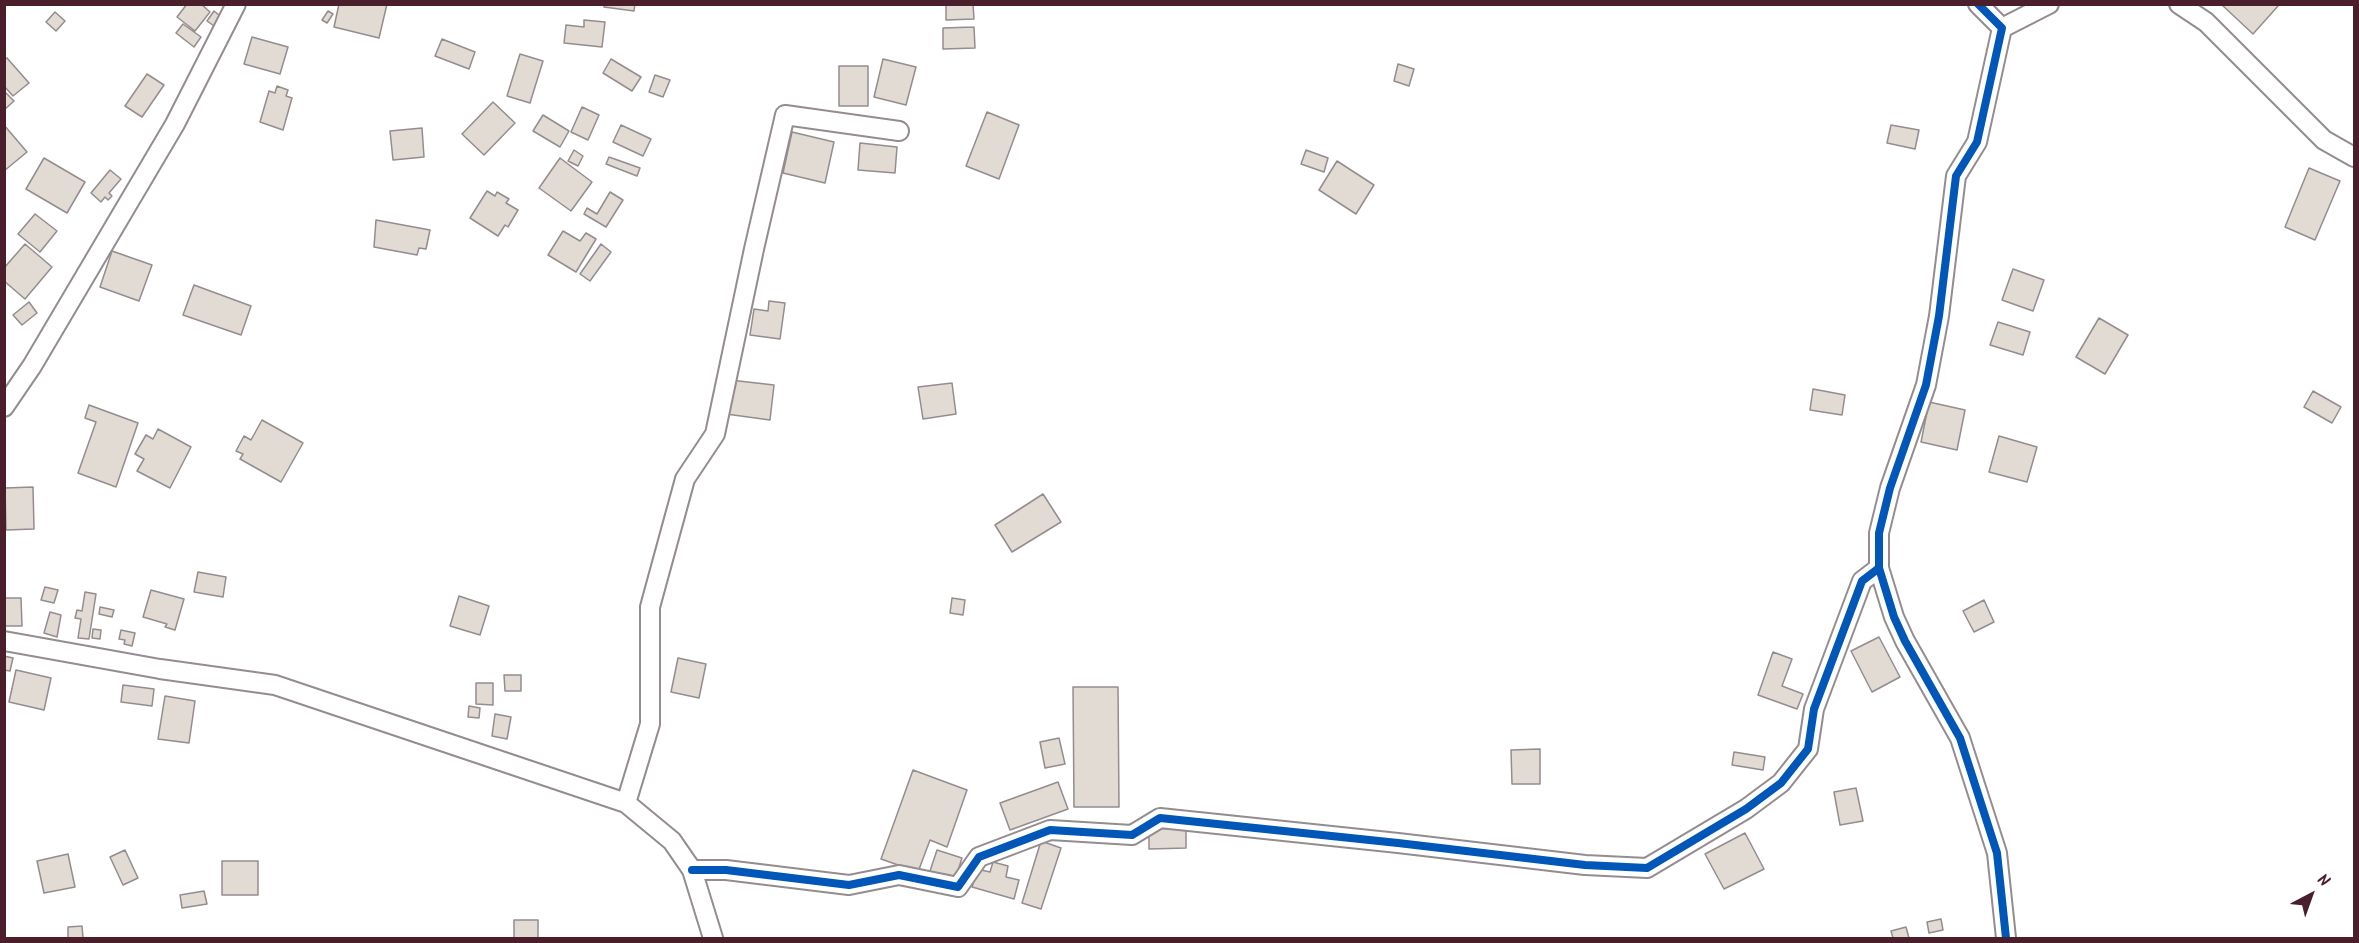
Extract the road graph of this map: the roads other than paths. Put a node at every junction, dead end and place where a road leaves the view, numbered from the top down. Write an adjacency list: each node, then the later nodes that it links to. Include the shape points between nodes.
1 (236, 4): 8 (street, via 175,124)
2 (1978, 4): 5 (street)
3 (2049, 4): 5 (street)
4 (2179, 4): 7 (street, via 2206,22 2324,140)
5 (2002, 28): 9 (street, via 1977,142 1956,176 1940,316 1926,385 1890,488 1879,533)
6 (899, 131): 11 (street, via 785,115 715,434 685,479 650,607 650,724)
7 (2355, 156)
8 (4, 407)
9 (1879, 568): 12 (street, via 1862,581 1814,709 1808,749 1781,783 1746,809 1647,868 1585,865 1160,818 1132,835 1050,830 979,856 958,887 899,875 849,885 726,870); 14 (street, via 1894,617 1960,738 1997,853)
10 (4, 641): 11 (street, via 275,685)
11 (626, 804): 12 (street, via 672,842)
12 (692, 870): 13 (street)
13 (713, 939)
14 (2006, 939)

